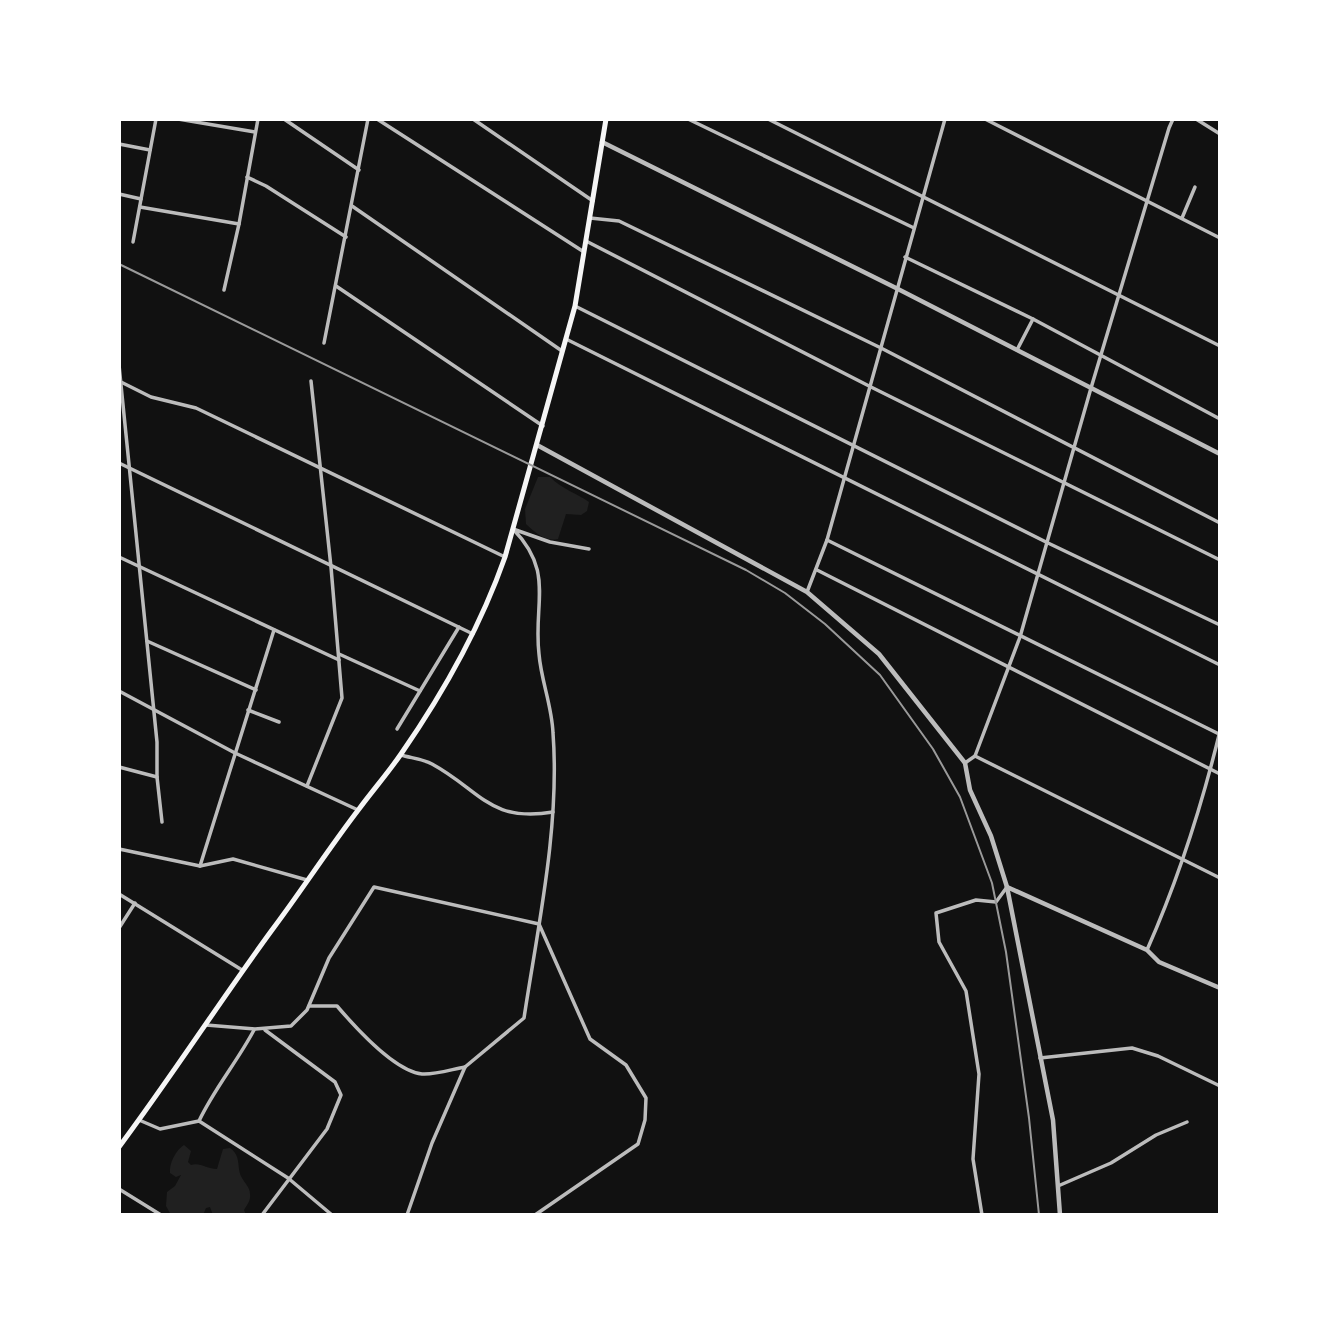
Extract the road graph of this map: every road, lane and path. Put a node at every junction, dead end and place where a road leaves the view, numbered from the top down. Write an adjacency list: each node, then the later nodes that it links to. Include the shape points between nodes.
1 (156, 119): 19 (street)
2 (178, 119): 15 (street)
3 (258, 119): 15 (street)
4 (284, 119): 20 (street)
5 (368, 119): 20 (street)
6 (377, 119): 38 (street)
7 (473, 119): 26 (street)
8 (606, 119): 17 (main road)
9 (688, 119): 33 (street)
10 (768, 119): 24 (street)
11 (945, 119): 24 (street)
12 (985, 119): 27 (street)
13 (1173, 119): 27 (street)
14 (1196, 119): 16 (street)
15 (255, 132): 21 (street)
16 (1220, 134)
17 (602, 142): 26 (main road); 41 (street)
18 (119, 144): 19 (street)
19 (150, 150): 25 (street)
20 (359, 170): 29 (street)
21 (247, 177): 32 (street); 34 (street)
22 (1195, 187): 31 (street)
23 (119, 194): 25 (street)
24 (923, 197): 33 (street); 43 (street)
25 (141, 199): 28 (street)
26 (593, 201): 30 (main road)
27 (1147, 201): 31 (street); 43 (street)
28 (139, 206): 32 (street); 37 (street)
29 (352, 206): 34 (street); 51 (street)
30 (590, 218): 36 (main road); 49 (street, via 619,221)
31 (1181, 218): 35 (street)
32 (239, 224): 42 (street)
33 (914, 228): 39 (street)
34 (346, 237): 40 (street)
35 (1220, 238)
36 (586, 240): 38 (main road); 56 (street)
37 (133, 242)
38 (584, 252): 44 (main road)
39 (905, 257): 41 (street); 45 (street)
40 (336, 286): 47 (street); 59 (street)
41 (896, 288): 49 (street); 50 (street)
42 (224, 290)
43 (1120, 295): 48 (street); 52 (street)
44 (575, 306): 46 (main road); 61 (street)
45 (1033, 319): 50 (street); 52 (street)
46 (566, 339): 51 (main road); 67 (street)
47 (324, 343)
48 (1220, 346)
49 (881, 348): 56 (street); 62 (street)
50 (1017, 350): 57 (street)
51 (562, 351): 59 (main road)
52 (1100, 356): 57 (street); 58 (street)
53 (119, 365): 54 (street)
54 (120, 382): 65 (street, via 151,397 196,408); 66 (street)
55 (311, 382): 65 (street)
56 (871, 387): 61 (street); 68 (street)
57 (1091, 388): 62 (street); 63 (street)
58 (1220, 419)
59 (543, 426): 60 (main road)
60 (537, 444): 70 (main road); 81 (street)
61 (854, 444): 67 (street); 72 (street)
62 (1074, 448): 68 (street); 69 (street)
63 (1220, 454)
64 (119, 463): 66 (street)
65 (320, 467): 75 (street); 78 (street)
66 (131, 468): 77 (street); 78 (street)
67 (843, 479): 71 (street); 80 (street)
68 (1065, 484): 72 (street); 76 (street)
69 (1220, 523)
70 (513, 529): 73 (street); 75 (main road); 110 (street, via 527,543 540,585 538,648 553,731)
71 (827, 540): 79 (street); 86 (street)
72 (1048, 543): 80 (street); 82 (street)
73 (589, 549)
74 (119, 557): 77 (street)
75 (505, 557): 85 (main road)
76 (1220, 560)
77 (139, 566): 84 (street); 87 (street)
78 (331, 567): 83 (street); 88 (street)
79 (817, 570): 81 (street); 91 (street)
80 (1039, 575): 86 (street); 90 (street)
81 (807, 592): 103 (street, via 878,654)
82 (1220, 625)
83 (459, 628): 85 (street); 94 (street)
84 (274, 630): 89 (street); 92 (street)
85 (474, 635): 101 (main road)
86 (1020, 637): 91 (street); 99 (street)
87 (147, 641): 92 (street); 95 (street)
88 (339, 654): 89 (street); 94 (street)
89 (339, 660): 108 (street, via 342,698)
90 (1220, 665)
91 (1009, 668): 102 (street); 105 (street)
92 (256, 690): 96 (street)
93 (119, 691): 95 (street)
94 (420, 691): 98 (street)
95 (152, 709): 100 (street); 107 (street)
96 (248, 710): 97 (street); 100 (street)
97 (279, 722)
98 (397, 729)
99 (1220, 732): 105 (street)
100 (235, 753): 108 (street); 114 (street)
101 (401, 755): 109 (main road); 110 (street, via 430,762 502,810 529,816)
102 (975, 756): 103 (street); 113 (street)
103 (965, 763): 117 (street, via 970,790)
104 (119, 766): 107 (street)
105 (1210, 769): 106 (street); 113 (street)
106 (1220, 774)
107 (157, 777): 111 (street)
108 (307, 786): 109 (street)
109 (358, 810): 116 (main road)
110 (553, 813): 120 (street)
111 (162, 822)
112 (119, 849): 114 (street)
113 (1181, 860): 115 (street); 122 (street)
114 (200, 866): 116 (street, via 233,859)
115 (1220, 878)
116 (309, 881): 123 (main road)
117 (1007, 887): 122 (street); 129 (street); 144 (street, via 996,902 976,900 936,913 939,942 966,991 979,1074 973,1159)
118 (119, 894): 119 (street)
119 (135, 903): 121 (street); 123 (street)
120 (539, 924): 125 (street, via 374,887 329,958); 130 (street, via 524,1018); 143 (street, via 590,1039 626,1065 646,1098 638,1144)
121 (119, 928)
122 (1146, 950): 124 (street, via 1159,962)
123 (242, 971): 126 (main road)
124 (1220, 988)
125 (309, 1006): 127 (street, via 291,1026); 130 (street, via 337,1006 391,1060 421,1074)
126 (206, 1025): 128 (street); 132 (main road)
127 (264, 1028): 128 (street); 136 (street, via 335,1082 341,1095 327,1129)
128 (255, 1029): 133 (street, via 211,1094)
129 (1040, 1058): 131 (street, via 1132,1048); 137 (street, via 1053,1121)
130 (466, 1067): 142 (street)
131 (1220, 1086)
132 (139, 1120): 133 (street, via 160,1129); 135 (main road)
133 (199, 1121): 136 (street)
134 (1186, 1122): 137 (street)
135 (119, 1147)
136 (288, 1178): 140 (street); 141 (street)
137 (1058, 1186): 145 (street)
138 (119, 1189): 139 (street)
139 (161, 1215)
140 (262, 1215)
141 (332, 1215)
142 (407, 1215)
143 (535, 1215)
144 (982, 1215)
145 (1060, 1215)

